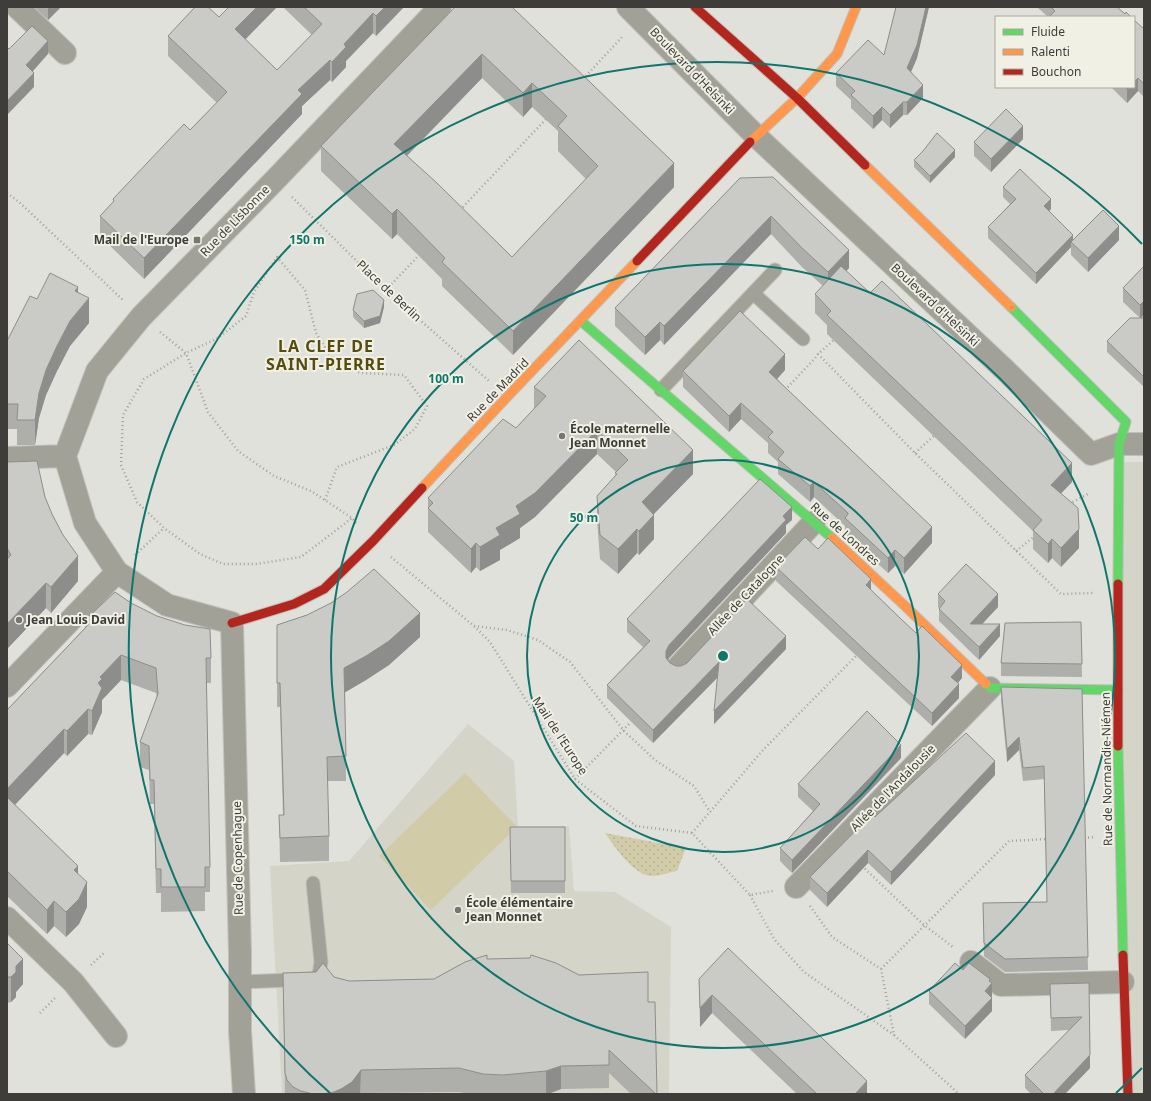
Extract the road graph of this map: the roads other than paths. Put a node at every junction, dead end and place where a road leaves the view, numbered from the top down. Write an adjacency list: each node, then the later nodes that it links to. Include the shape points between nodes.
1 (17, 7): 6 (street)
2 (440, 7): 16 (street, Rue de Lisbonne, via 141,317 97,371)
3 (695, 7): 7 (street)
4 (856, 7): 7 (street, via 838,54)
5 (634, 13): 8 (street, Boulevard d'Helsinki)
6 (65, 53)
7 (796, 98): 8 (street); 14 (street, via 1126,422)
8 (756, 136): 11 (street, Rue de Madrid); 14 (street, Boulevard d'Helsinki, via 1091,454)
9 (774, 270): 10 (lane)
10 (754, 293): 12 (lane); 13 (lane)
11 (581, 321): 13 (street, Rue de Londres); 20 (street, Rue de Madrid, via 373,542 324,589 294,604)
12 (803, 339)
13 (661, 390): 18 (street, Rue de Londres)
14 (1119, 444): 15 (street, Boulevard d'Helsinki); 24 (street, Rue de Normandie-Niémen)
15 (1144, 444)
16 (65, 456): 17 (street); 19 (street, via 85,524)
17 (7, 458)
18 (814, 522): 21 (street, Allée de Catalogne); 23 (street, Rue de Londres)
19 (117, 572): 20 (street, via 168,605); 22 (street)
20 (232, 623): 29 (street, Rue de Copenhague)
21 (678, 667)
22 (7, 686)
23 (990, 688): 24 (street); 26 (street, Allée de l'Andalousie)
24 (1118, 690): 30 (street, Rue de Normandie-Niémen)
25 (313, 883): 29 (lane, via 321,962 318,974 314,978)
26 (796, 887)
27 (7, 918): 31 (street, via 73,982)
28 (971, 962): 30 (street, via 1001,985)
29 (240, 982): 32 (street, Rue de Copenhague)
30 (1123, 982): 33 (street, Rue de Normandie-Niémen)
31 (116, 1036)
32 (244, 1094)
33 (1128, 1094)

